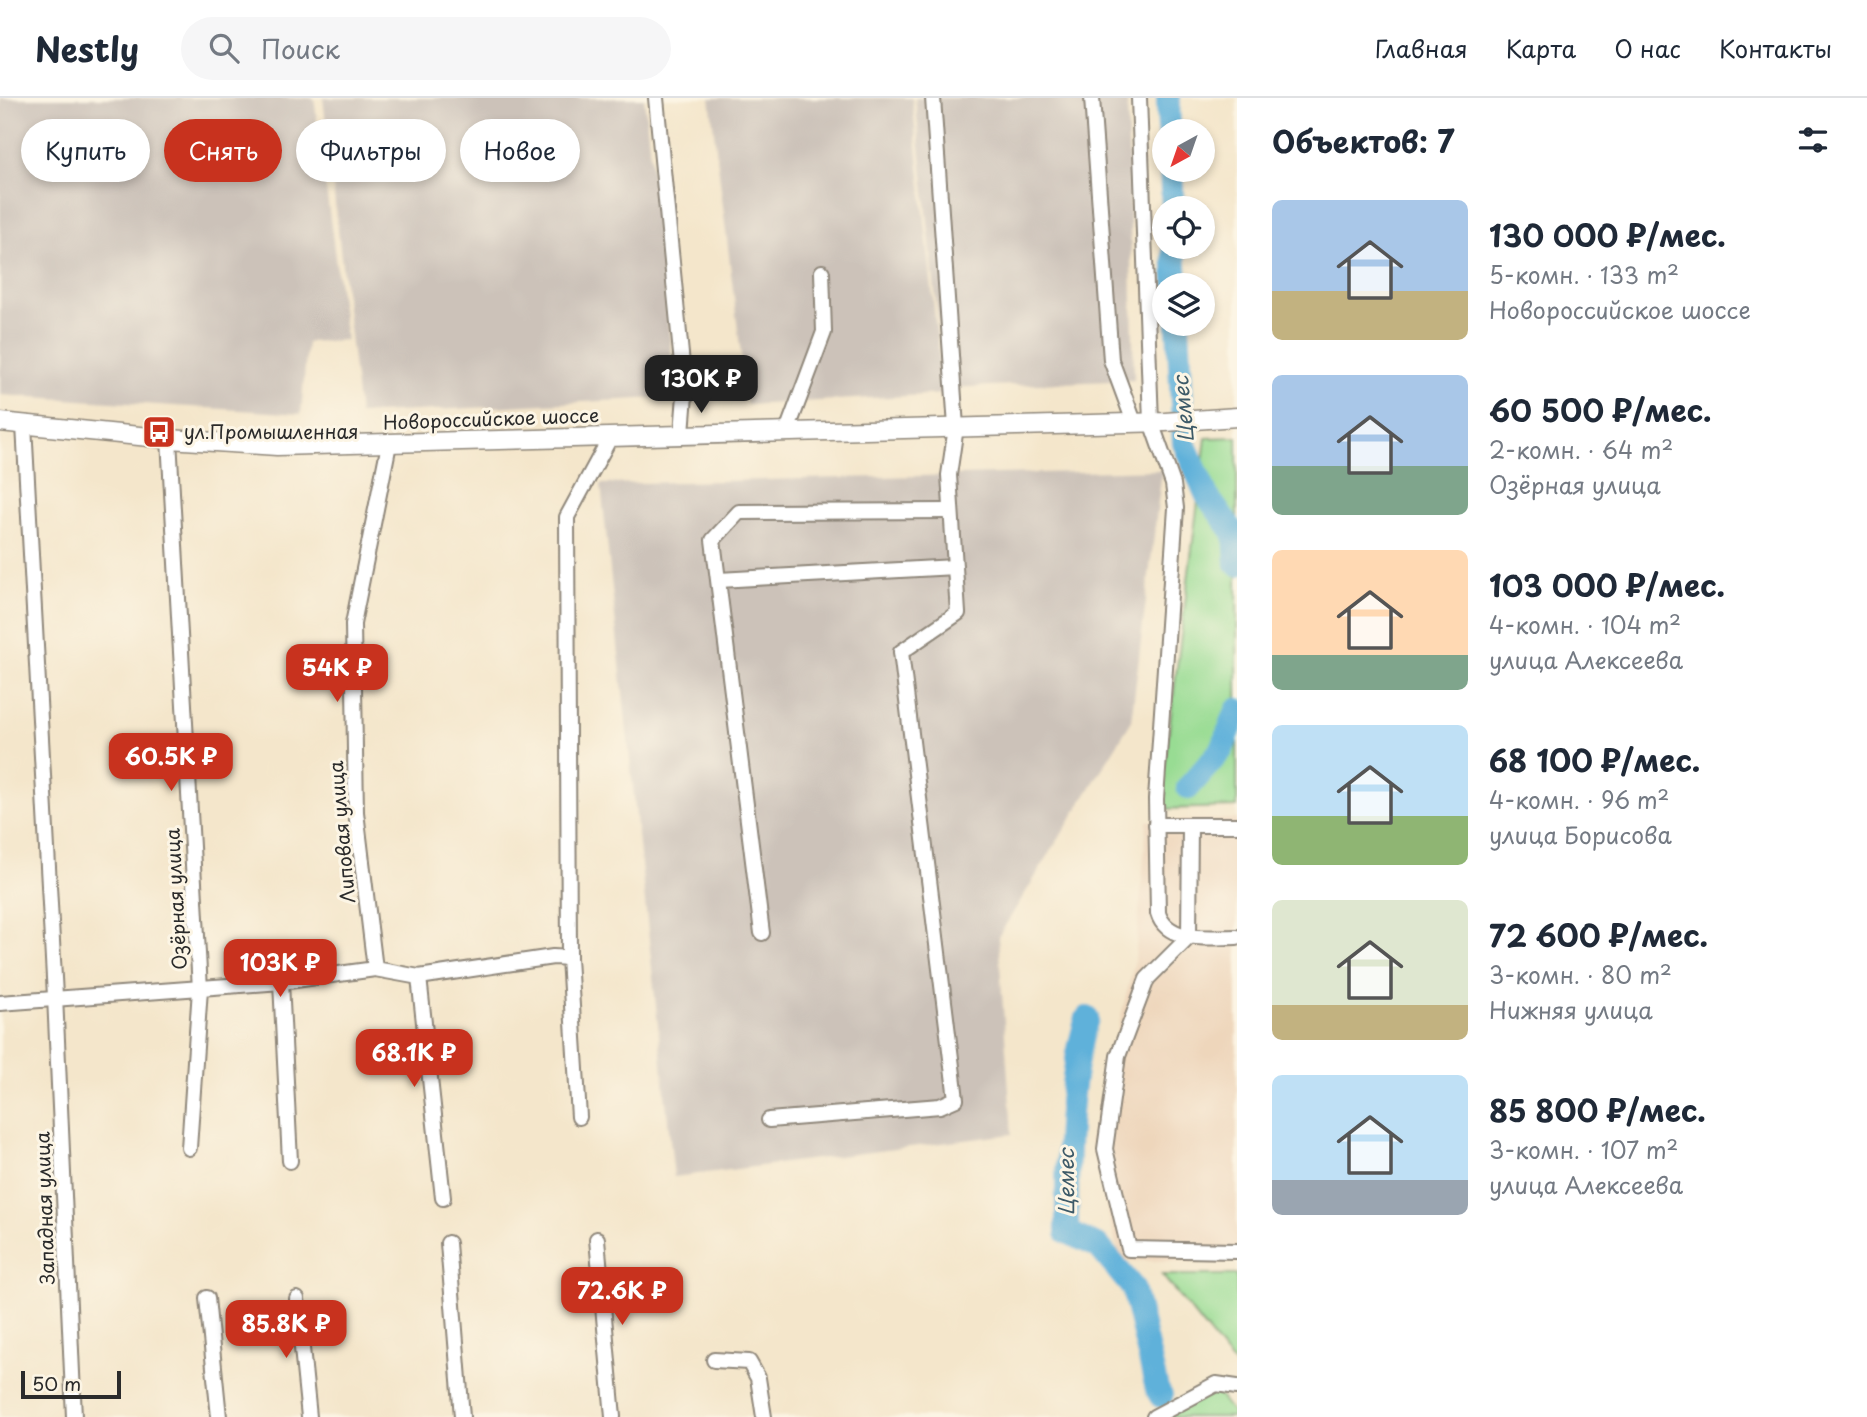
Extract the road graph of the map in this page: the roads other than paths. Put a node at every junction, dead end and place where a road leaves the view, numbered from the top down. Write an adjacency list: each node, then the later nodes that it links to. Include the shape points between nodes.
1 (656, 98): 12 (street, via 684,396)
2 (933, 98): 10 (street)
3 (1091, 98): 8 (street, via 1111,360)
4 (1139, 98): 8 (street)
5 (822, 272): 11 (street, via 824,332)
6 (1237, 416): 8 (main road, Новороссийское шоссе)
7 (0, 422): 9 (main road, Новороссийское шоссе)
8 (1150, 422): 10 (main road, Новороссийское шоссе); 19 (street, via 1173,484 1176,508)
9 (24, 425): 14 (main road, Новороссийское шоссе); 30 (street, Западная улица)
10 (957, 427): 11 (main road, Новороссийское шоссе); 16 (street, via 949,475)
11 (787, 430): 12 (main road, Новороссийское шоссе)
12 (682, 433): 13 (main road, Новороссийское шоссе)
13 (611, 436): 15 (main road, Новороссийское шоссе); 25 (street, via 566,517)
14 (169, 439): 15 (main road, Новороссийское шоссе, via 276,446); 29 (street, Озёрная улица)
15 (389, 444): 26 (street, Липовая улица, via 353,624 356,812)
16 (951, 511): 17 (street); 18 (street, via 740,512 713,540)
17 (955, 567): 18 (street); 33 (street, via 958,613 901,652 956,1099 940,1106)
18 (719, 580): 22 (street)
19 (1156, 825): 20 (street); 23 (street, via 1159,917 1165,926)
20 (1190, 825): 21 (street); 23 (street)
21 (1237, 825)
22 (762, 933)
23 (1189, 937): 24 (street); 39 (street, via 1147,981 1118,1056 1105,1153 1129,1249)
24 (1237, 937)
25 (569, 958): 27 (street); 32 (street)
26 (375, 969): 27 (street); 28 (street)
27 (419, 977): 36 (street)
28 (281, 982): 29 (street); 35 (street)
29 (200, 989): 30 (street); 34 (street, Озёрная улица)
30 (55, 996): 31 (street); 44 (street, Западная улица)
31 (0, 1003)
32 (579, 1117)
33 (769, 1120)
34 (189, 1148)
35 (290, 1161)
36 (443, 1198)
37 (597, 1239): 48 (street)
38 (448, 1243): 47 (street)
39 (1237, 1251)
40 (208, 1298): 45 (street)
41 (297, 1299): 46 (street)
42 (714, 1360): 49 (street, via 748,1362 758,1378)
43 (1237, 1387): 50 (street, via 1216,1384)
44 (74, 1417)
45 (219, 1417)
46 (309, 1417)
47 (462, 1417)
48 (612, 1417)
49 (764, 1417)
50 (1154, 1417)

